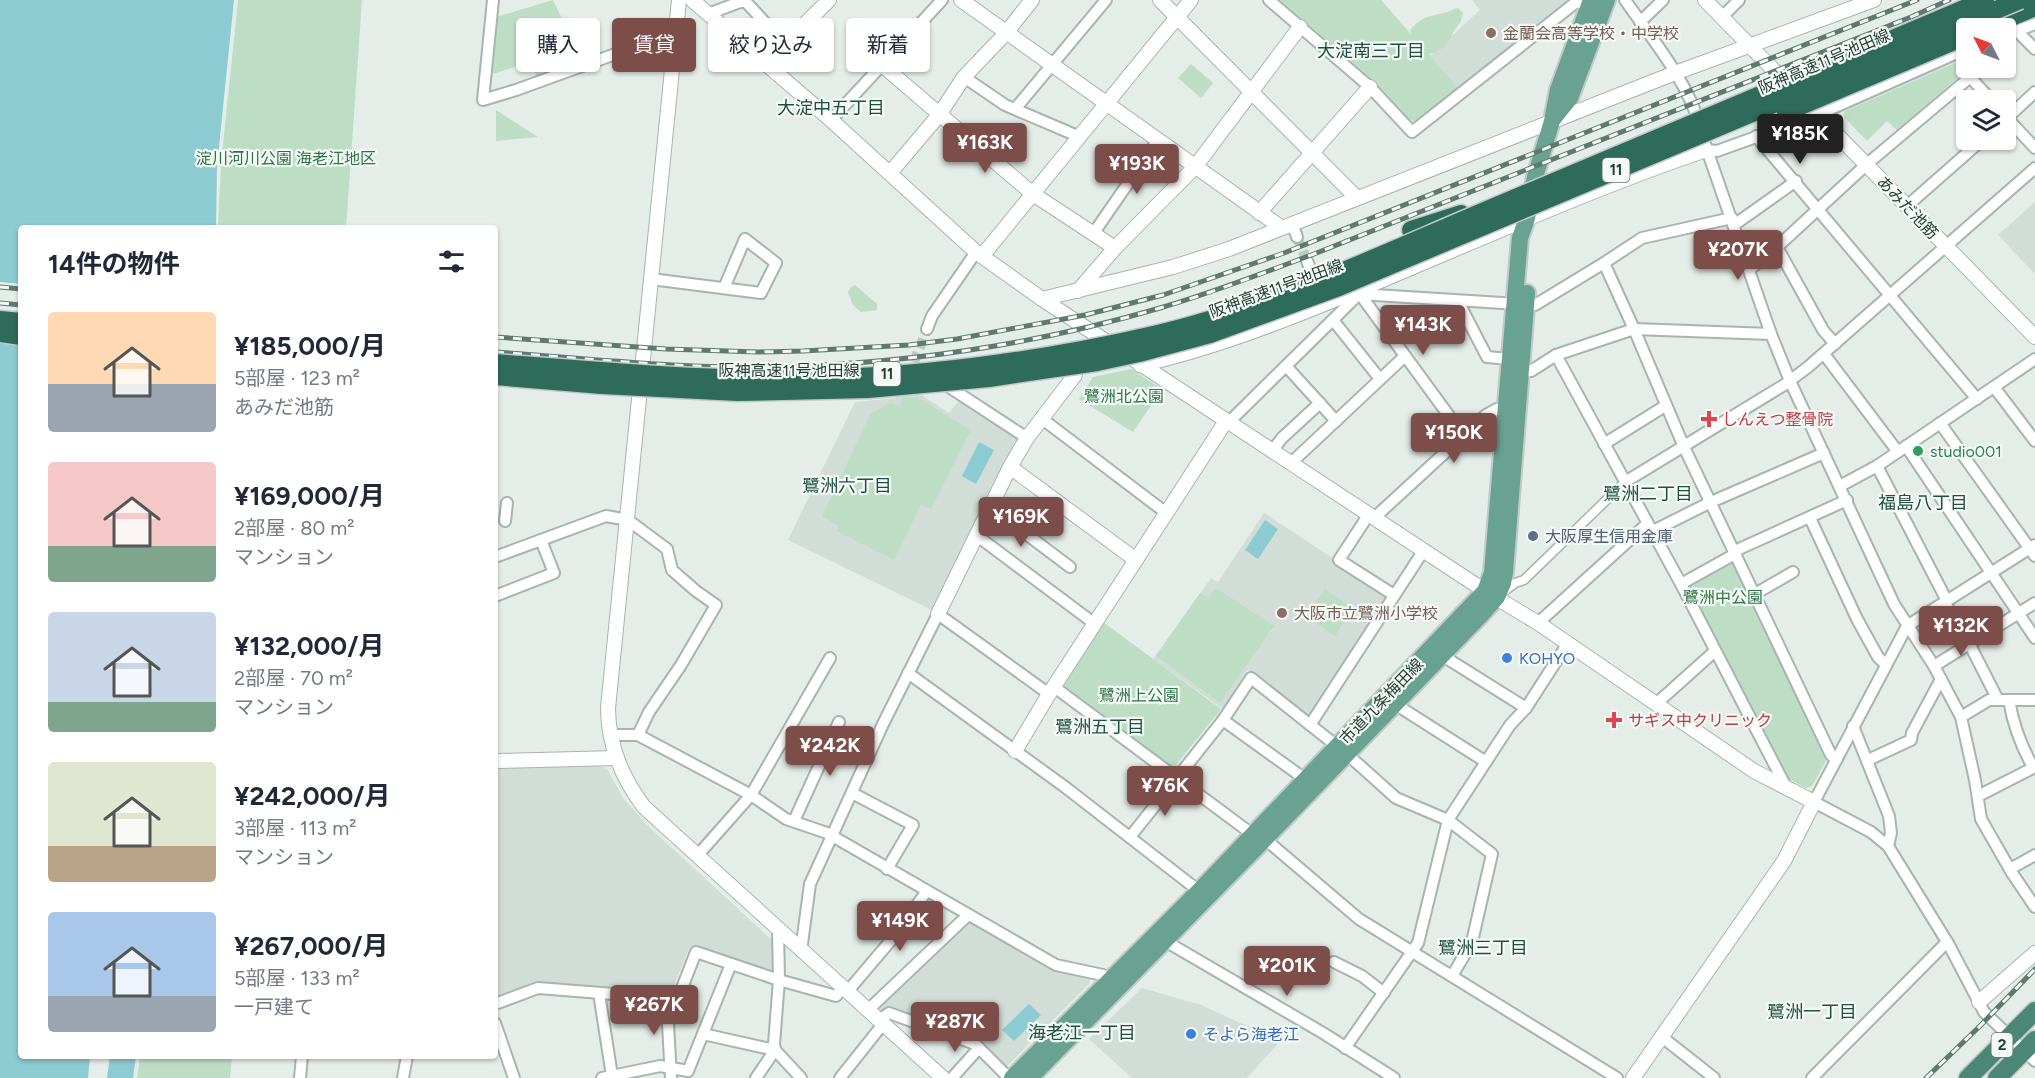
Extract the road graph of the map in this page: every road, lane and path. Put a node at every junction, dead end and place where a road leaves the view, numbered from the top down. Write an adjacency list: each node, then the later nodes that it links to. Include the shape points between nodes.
1 (493, 0): 42 (street, via 483,100)
2 (680, 0): 26 (street)
3 (692, 0): 23 (street)
4 (829, 0): 29 (street)
5 (942, 0): 30 (street)
6 (961, 0): 37 (street)
7 (1032, 0): 37 (street)
8 (1106, 0): 43 (street)
9 (1160, 0): 24 (street)
10 (1191, 0): 24 (street)
11 (1269, 0): 35 (street)
12 (1624, 0): 32 (street)
13 (1663, 0): 32 (street)
14 (1705, 0): 25 (street, あみだ池筋)
15 (1739, 0): 25 (street)
16 (1875, 0): 38 (street)
17 (1971, 0): 33 (street, via 1952,11)
18 (1985, 0): 116 (highway, 阪神高速11号池田線 / 11, bridge, via 1323,279 1155,335)
19 (2020, 0): 71 (highway, 阪神高速11号池田線 / 11, bridge)
20 (747, 1): 23 (street); 28 (street)
21 (1596, 1): 52 (street, via 1575,3 1412,132); 62 (main road, 市道九条梅田線, via 1558,90)
22 (2035, 7): 31 (highway)
23 (708, 14): 27 (street)
24 (1178, 16): 54 (street); 56 (street)
25 (1722, 17): 38 (street, あみだ池筋)
26 (678, 18)
27 (713, 18)
28 (762, 18)
29 (811, 18)
30 (925, 18)
31 (2009, 18)
32 (1640, 22): 48 (street)
33 (1956, 23)
34 (2035, 24): 36 (street)
35 (1300, 27): 52 (street); 54 (street)
36 (2017, 31): 39 (street)
37 (1006, 33): 43 (street); 49 (street)
38 (1749, 46): 48 (street); 60 (street, あみだ池筋)
39 (2035, 48)
40 (1956, 49): 71 (highway, 11, bridge, via 1771,118)
41 (1956, 50): 60 (street)
42 (612, 55)
43 (1050, 65): 56 (street); 58 (street)
44 (672, 72): 96 (street)
45 (774, 72): 61 (street)
46 (876, 72): 61 (street)
47 (890, 72): 59 (street)
48 (1675, 73): 62 (street); 68 (street, via 1696,112)
49 (964, 77): 58 (street); 59 (street)
50 (1969, 78): 72 (street)
51 (1971, 78): 53 (street)
52 (1370, 87): 70 (street)
53 (1982, 90)
54 (1252, 91): 70 (street); 73 (street)
55 (2035, 92): 57 (street)
56 (1106, 105): 65 (street); 66 (street)
57 (2016, 109)
58 (1015, 110): 65 (street)
59 (939, 115): 75 (street); 78 (street)
60 (1816, 115): 64 (street); 72 (street, あみだ池筋)
61 (831, 120): 75 (street)
62 (1552, 121): 77 (main road, 市道九条梅田線); 79 (street)
63 (2016, 128): 67 (street)
64 (1756, 136): 68 (street, via 1717,151); 76 (street)
65 (1080, 137): 78 (street)
66 (1158, 140): 73 (street); 87 (street)
67 (2035, 148)
68 (1706, 150): 83 (street); 84 (street)
69 (1971, 150): 80 (street)
70 (1312, 152): 79 (street); 82 (street)
71 (1656, 154): 128 (highway, 阪神高速11号池田線 / 11, bridge, via 1339,287 1210,334 1096,362 945,382 802,392 669,389)
72 (1867, 164): 80 (street, あみだ池筋); 81 (street)
73 (1195, 166): 82 (street); 91 (street)
74 (2035, 168): 89 (street)
75 (891, 173): 92 (street)
76 (1796, 181): 81 (street); 84 (street)
77 (1532, 190): 83 (main road, 市道九条梅田線); 86 (highway, 11)
78 (1034, 194): 87 (street); 92 (street)
79 (1357, 198): 85 (street)
80 (1907, 206): 89 (street, あみだ池筋)
81 (1817, 211): 90 (street); 100 (street)
82 (1259, 213): 85 (street)
83 (1527, 218): 88 (street); 104 (main road, 市道九条梅田線, via 1531,240)
84 (1733, 222): 94 (street, via 1642,238); 95 (street)
85 (1291, 230): 98 (street, via 1173,267)
86 (1411, 230): 88 (highway, via 1455,228); 116 (highway, 11, bridge, via 1216,305)
87 (1094, 234): 91 (street)
88 (1473, 242): 99 (street)
89 (1946, 246): 100 (street); 113 (street, あみだ池筋)
90 (1777, 247): 95 (street); 115 (street, via 1823,330)
91 (1115, 248): 98 (street)
92 (979, 254): 101 (street); 108 (street, via 932,316)
93 (1307, 261): 103 (street)
94 (1604, 263): 104 (street, via 1535,305); 109 (street)
95 (1749, 269): 111 (street)
96 (651, 279): 97 (street); 159 (street)
97 (724, 288): 97 (street, via 761,293 776,263 745,238)
98 (1078, 291): 101 (street)
99 (1358, 292): 102 (street); 103 (street); 106 (street); 119 (street)
100 (1891, 296): 115 (street); 132 (street)
101 (1042, 299): 114 (street)
102 (1458, 301): 104 (street); 120 (street, via 1487,357)
103 (1325, 304): 124 (street, via 1188,354)
104 (1520, 304): 120 (main road, 市道九条梅田線); 126 (main road, 市道九条梅田線)
105 (0, 320): 107 (highway)
106 (1333, 320): 125 (street); 129 (street)
107 (18, 322)
108 (927, 329)
109 (1634, 329): 111 (street); 118 (street); 134 (street)
110 (0, 333): 112 (highway)
111 (1771, 334): 130 (street)
112 (18, 336)
113 (2035, 337)
114 (1100, 338): 124 (street); 127 (street)
115 (1835, 344): 117 (street)
116 (1054, 353): 123 (highway, 阪神高速11号池田線 / 11, bridge, via 989,364 803,379 670,376)
117 (1824, 354): 130 (street); 145 (street)
118 (1556, 355): 126 (street, via 1531,371); 143 (street)
119 (1405, 356): 129 (street); 140 (street)
120 (1509, 359): 135 (main road, 市道九条梅田線)
121 (2035, 359): 131 (street)
122 (914, 362): 141 (street)
123 (498, 363)
124 (1140, 365): 137 (street)
125 (1286, 366): 133 (street); 137 (street)
126 (1521, 372): 172 (main road, 市道九条梅田線, via 1505,572 1503,584)
127 (1075, 375): 136 (street)
128 (498, 376)
129 (1380, 379): 138 (street)
130 (1790, 381): 144 (street); 147 (street)
131 (1994, 387): 132 (street); 142 (street)
132 (1977, 399): 139 (street)
133 (1320, 403): 138 (street); 146 (street)
134 (1665, 406): 143 (street); 144 (street)
135 (1506, 412): 140 (street, via 1497,409); 172 (main road, 市道九条梅田線)
136 (1041, 418): 141 (street); 156 (street)
137 (1226, 421): 146 (street); 156 (street)
138 (1336, 421): 148 (street)
139 (1940, 423): 145 (street); 164 (street)
140 (1463, 435): 157 (street)
141 (1027, 438): 150 (street)
142 (2035, 441)
143 (1604, 444): 151 (street)
144 (1684, 447): 151 (street); 154 (street)
145 (1902, 449): 149 (street); 170 (street)
146 (1272, 451): 148 (street)
147 (1824, 453): 152 (street); 154 (street)
148 (1291, 463): 157 (street)
149 (1877, 466): 152 (street); 176 (street)
150 (1010, 467): 155 (street); 167 (street)
151 (1625, 482): 160 (street); 172 (street, via 1524,580)
152 (1840, 486): 153 (street)
153 (1846, 501): 158 (street); 182 (street)
154 (1711, 502): 160 (street); 165 (street)
155 (989, 507): 161 (street); 168 (street)
156 (1165, 512): 167 (street)
157 (1372, 516): 163 (street); 175 (street, via 1339,560)
158 (1810, 518): 165 (street); 189 (street, via 1857,619)
159 (628, 520): 162 (street, via 606,516); 204 (street, via 608,708); 205 (street, via 667,549 672,570 716,605)
160 (1649, 528): 171 (street); 180 (street)
161 (976, 535): 179 (street); 181 (street)
162 (541, 540): 166 (street); 174 (street, via 554,573)
163 (1424, 550): 172 (street); 175 (street)
164 (2033, 550): 170 (street)
165 (1735, 554): 171 (street); 173 (street)
166 (498, 556)
167 (1136, 560): 181 (street)
168 (1070, 567)
169 (1793, 572): 173 (street)
170 (1992, 574): 176 (street); 178 (street)
171 (1682, 584): 186 (street)
172 (1491, 594): 180 (street); 187 (main road, 市道九条梅田線); 206 (main road, 市道九条梅田線)
173 (1755, 594): 209 (street, via 1830,754)
174 (498, 595)
175 (1394, 595): 202 (street)
176 (1946, 602): 182 (street); 185 (street)
177 (2035, 603): 178 (street)
178 (2019, 613): 183 (street); 185 (street)
179 (938, 614): 191 (street); 193 (street)
180 (1538, 623): 184 (street)
181 (1095, 624): 193 (street)
182 (1907, 626): 189 (street); 190 (street)
183 (2035, 638)
184 (1568, 643): 196 (street); 198 (street)
185 (1970, 645): 190 (street); 194 (street)
186 (1715, 651): 196 (street); 216 (street)
187 (1443, 656): 197 (main road, 市道九条梅田線); 198 (street)
188 (830, 658): 218 (street)
189 (1886, 665): 203 (street)
190 (1934, 666): 192 (street)
191 (908, 672): 207 (street); 217 (street)
192 (1941, 679): 199 (street); 210 (street, via 1911,740)
193 (1051, 690): 207 (street); 214 (street)
194 (2004, 700): 195 (street); 199 (street, via 1989,700); 213 (street)
195 (2035, 700)
196 (1657, 703): 216 (street, via 1754,771)
197 (1395, 704): 206 (main road, 市道九条梅田線); 212 (street)
198 (1526, 708): 212 (street)
199 (1960, 717): 219 (street)
200 (1223, 720): 202 (street, via 1251,678); 214 (street); 215 (street)
201 (840, 722): 221 (street)
202 (1310, 725): 206 (street)
203 (1853, 726): 209 (street); 210 (street)
204 (611, 735): 205 (street); 208 (street)
205 (638, 735): 218 (street)
206 (1342, 750): 215 (main road, 市道九条梅田線); 222 (street, via 1396,798); 225 (main road, 市道九条梅田線)
207 (1015, 751): 224 (street)
208 (617, 758): 211 (street); 228 (street, via 622,774 644,807)
209 (1837, 759): 220 (street)
210 (1868, 760): 226 (street, via 1889,816)
211 (498, 761)
212 (1486, 762): 222 (street)
213 (2034, 767): 219 (street)
214 (1177, 778): 224 (street); 225 (street)
215 (1305, 779): 225 (main road, 市道九条梅田線)
216 (1786, 787): 220 (street)
217 (852, 793): 223 (street); 229 (street, via 913,825)
218 (751, 795): 221 (street, via 786,819); 228 (street)
219 (1978, 796): 230 (street, via 1982,819)
220 (1814, 802): 226 (street, via 1871,832); 256 (street, via 1784,861)
221 (794, 820): 223 (street)
222 (1448, 820): 239 (street); 243 (street, via 1489,850 1492,858 1472,942)
223 (831, 837): 229 (street); 238 (street, via 810,884)
224 (1130, 837): 231 (street)
225 (1259, 837): 231 (main road, 市道九条梅田線); 236 (main road, 市道九条梅田線); 239 (street, via 1359,919)
226 (1888, 846): 237 (street)
227 (2035, 855): 230 (street)
228 (697, 856): 235 (street)
229 (887, 869): 232 (street)
230 (2010, 869): 233 (street)
231 (1198, 891): 236 (main road, 市道九条梅田線)
232 (926, 892): 234 (street); 246 (street, via 898,932)
233 (2035, 907)
234 (967, 916): 245 (street, via 1056,965); 253 (street)
235 (778, 930): 238 (street); 244 (street)
236 (1160, 938): 245 (main road, 市道九条梅田線); 259 (street); 275 (main road, 市道九条梅田線)
237 (1947, 942): 250 (street); 280 (street)
238 (801, 951): 246 (street)
239 (1413, 952): 243 (street); 248 (street)
240 (2035, 953): 250 (street)
241 (1335, 962): 248 (street)
242 (731, 964): 244 (street); 249 (street, via 696,952); 255 (street)
243 (1452, 976): 277 (street)
244 (779, 980): 246 (street, via 836,996); 260 (street)
245 (1110, 980): 266 (main road, 市道九条梅田線)
246 (845, 990): 253 (street)
247 (599, 993): 249 (street); 251 (street, via 538,988); 267 (street)
248 (1384, 993): 259 (street)
249 (677, 999): 264 (street, via 668,1024)
250 (1979, 1002): 257 (street)
251 (498, 1003)
252 (2035, 1011): 257 (highway, 2)
253 (877, 1018): 258 (street, via 889,1014); 272 (street); 273 (street)
254 (498, 1032): 269 (street)
255 (703, 1034): 260 (street); 264 (street, via 688,1071)
256 (1662, 1037): 278 (street); 279 (street)
257 (2010, 1037): 261 (street); 281 (highway, 2)
258 (979, 1048): 266 (street); 274 (street)
259 (1346, 1048): 276 (street)
260 (775, 1050): 270 (street); 271 (street)
261 (2032, 1051): 282 (highway, 2)
262 (302, 1059): 268 (street)
263 (407, 1059): 265 (street)
264 (670, 1073): 267 (street, via 660,1066)
265 (405, 1076)
266 (1009, 1076)
267 (607, 1077)
268 (300, 1078)
269 (514, 1078)
270 (756, 1078)
271 (801, 1078)
272 (840, 1078)
273 (943, 1078)
274 (952, 1078)
275 (1030, 1078)
276 (1394, 1078)
277 (1617, 1078)
278 (1633, 1078)
279 (1714, 1078)
280 (1812, 1078)
281 (1968, 1078)
282 (1997, 1078)

